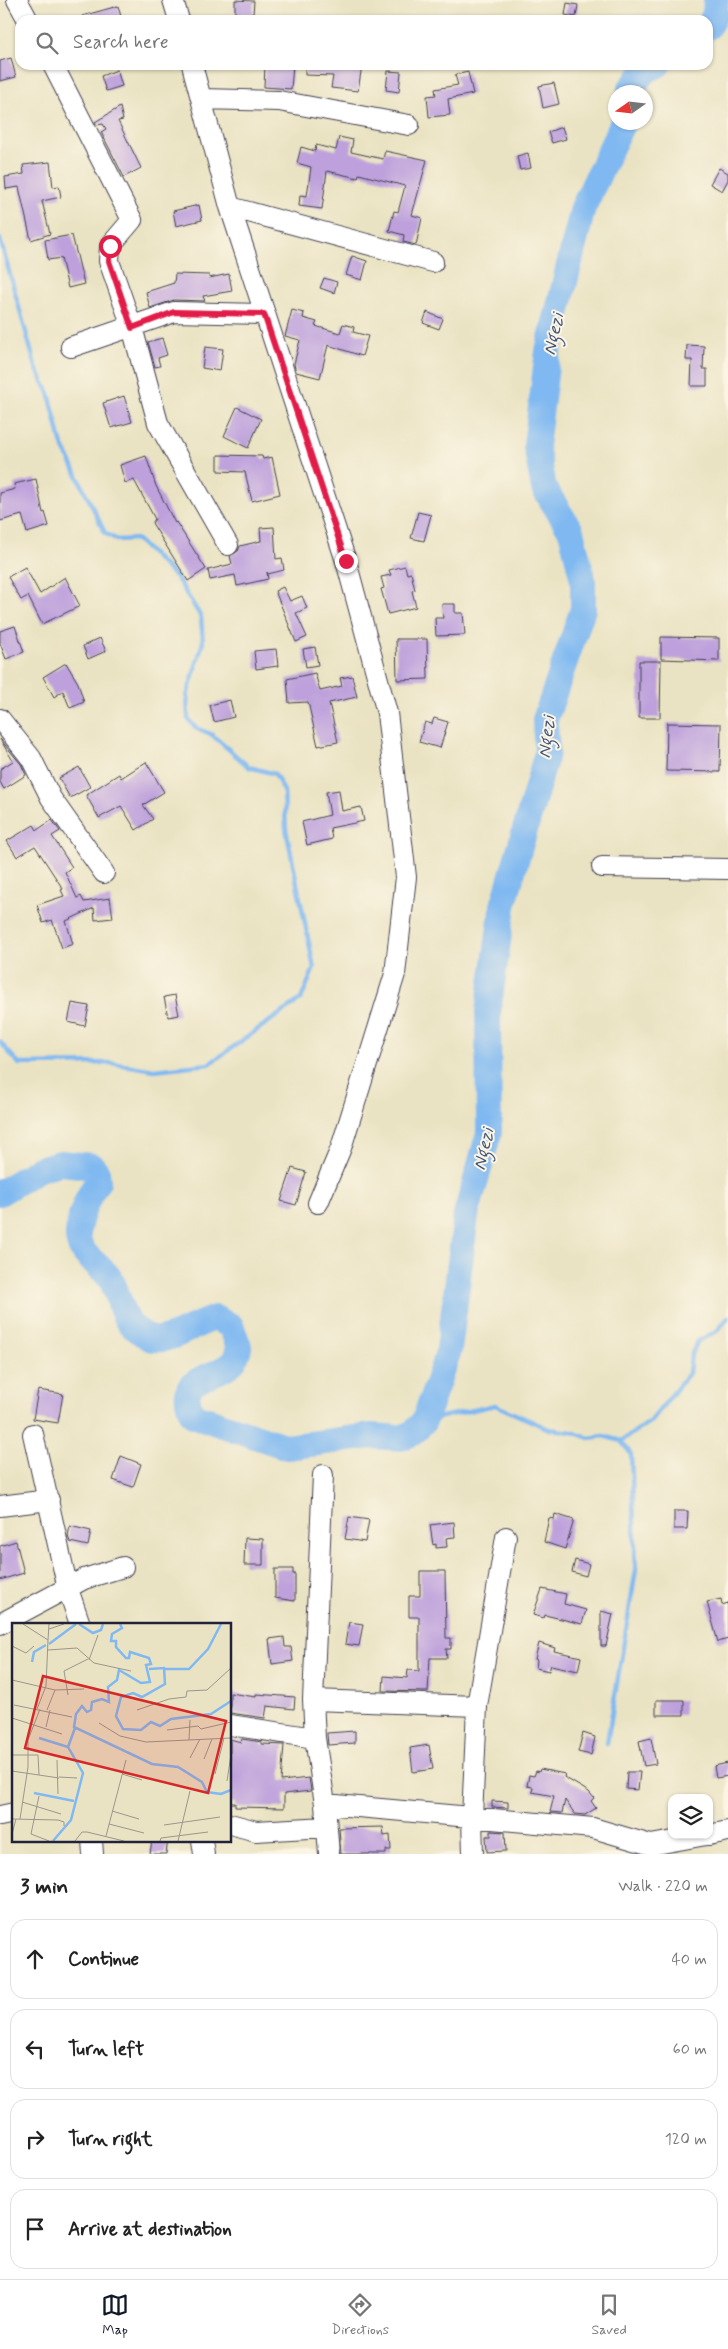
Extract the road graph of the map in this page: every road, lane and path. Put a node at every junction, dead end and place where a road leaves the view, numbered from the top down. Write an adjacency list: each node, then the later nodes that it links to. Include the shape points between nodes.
1 (17, 0): 2 (street)
2 (25, 15)
3 (60, 70): 10 (street, via 132,220 110,246 109,261)
4 (193, 70): 5 (street)
5 (202, 99): 6 (street, via 279,101); 7 (street)
6 (409, 125)
7 (230, 206): 8 (street); 9 (street)
8 (433, 262)
9 (264, 314): 10 (street, via 174,312); 17 (street, via 346,561 387,713 406,877 395,974 342,1148)
10 (132, 328): 11 (street); 12 (street, via 158,423)
11 (72, 346)
12 (228, 545)
13 (0, 719): 16 (street, via 31,758 50,798)
14 (602, 867): 15 (street)
15 (728, 869)
16 (104, 874)
17 (318, 1203)
18 (34, 1434): 20 (street)
19 (323, 1475): 27 (street)
20 (49, 1500): 21 (street); 24 (street)
21 (0, 1506)
22 (506, 1537): 28 (street)
23 (123, 1567): 24 (street, via 84,1579)
24 (68, 1589): 25 (street); 26 (street)
25 (80, 1623)
26 (0, 1624)
27 (313, 1700): 28 (street); 30 (street)
28 (477, 1706): 32 (street)
29 (231, 1724): 30 (street)
30 (315, 1738): 31 (street)
31 (325, 1804): 32 (street); 34 (street)
32 (472, 1818): 37 (street, via 592,1828 651,1845); 39 (street)
33 (231, 1824): 34 (street, via 256,1831)
34 (326, 1827): 38 (street)
35 (728, 1831): 36 (street)
36 (713, 1834)
37 (685, 1839)
38 (329, 1854)
39 (473, 1854)

